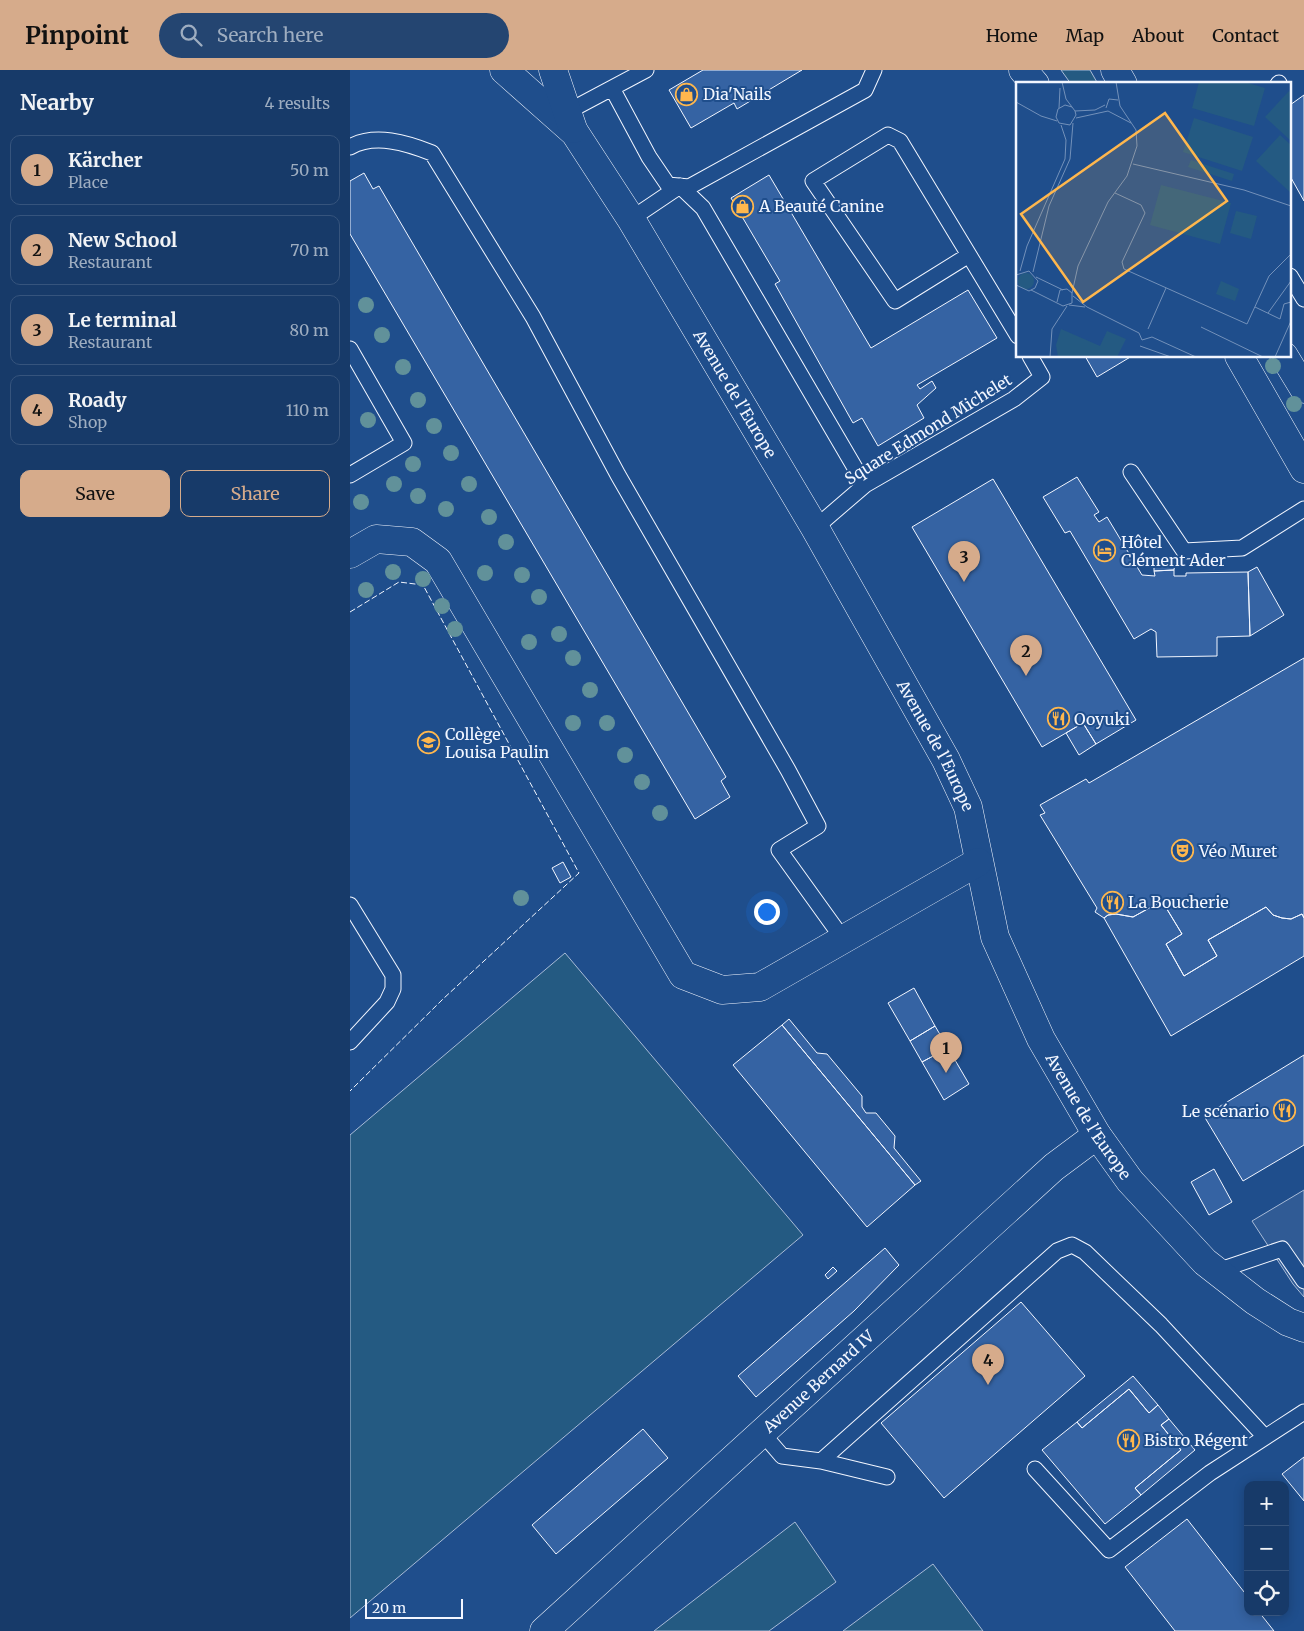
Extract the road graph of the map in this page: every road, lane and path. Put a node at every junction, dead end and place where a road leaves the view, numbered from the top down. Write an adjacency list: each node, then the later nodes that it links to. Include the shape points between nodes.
1 (504, 70): 10 (street, Avenue de l'Europe)
2 (553, 70): 10 (street, Avenue de l'Europe)
3 (646, 70): 9 (lane)
4 (874, 70): 12 (lane, via 866,90 689,187)
5 (1023, 70): 7 (street)
6 (1115, 70): 8 (street)
7 (1033, 82)
8 (1122, 82)
9 (613, 90): 10 (lane); 12 (lane, via 649,157 668,184)
10 (571, 122): 13 (street, Avenue de l'Europe)
11 (350, 147): 32 (lane, via 361,141 404,142 432,153 437,161 533,317 618,475 818,826 779,850)
12 (680, 186): 13 (lane); 26 (lane, via 703,208)
13 (631, 219): 28 (street, Avenue de l'Europe)
14 (969, 255): 14 (lane, via 900,141 888,135 813,181 895,301); 17 (lane)
15 (1292, 279): 16 (lane)
16 (1304, 299)
17 (1016, 333)
18 (350, 349): 25 (lane, via 404,443)
19 (1031, 358): 26 (lane, Square Edmond Michelet, via 1042,377 1014,400)
20 (1241, 358): 23 (street)
21 (1285, 358): 22 (street)
22 (1304, 389)
23 (1304, 469)
24 (1131, 472): 27 (lane, via 1184,551 1242,548)
25 (350, 475)
26 (865, 485): 28 (lane, Square Edmond Michelet)
27 (1304, 509)
28 (815, 528): 30 (street, Avenue de l'Europe, via 949,768 968,807)
29 (350, 554): 32 (street, via 376,539 412,542 438,561 684,975 722,990 760,987)
30 (978, 862): 32 (street); 34 (street, Avenue de l'Europe, via 994,937 1041,1039)
31 (350, 905): 33 (lane, via 393,975 394,989 387,1002)
32 (843, 939)
33 (350, 1042)
34 (1097, 1135): 35 (street, Avenue de l'Europe, via 1130,1181); 39 (street, Avenue Bernard IV, via 1054,1167)
35 (1217, 1271): 36 (lane, via 1282,1249); 37 (street, Avenue de l'Europe, via 1255,1301)
36 (1304, 1281)
37 (1304, 1328)
38 (1304, 1412): 40 (lane)
39 (763, 1434): 41 (lane, via 782,1456); 44 (street, Avenue Bernard IV)
40 (1265, 1437): 41 (lane, via 1160,1325 1085,1252 1072,1245 1057,1251); 42 (lane, via 1210,1473 1109,1550)
41 (821, 1461): 43 (lane)
42 (1035, 1469)
43 (887, 1477)
44 (544, 1631)

